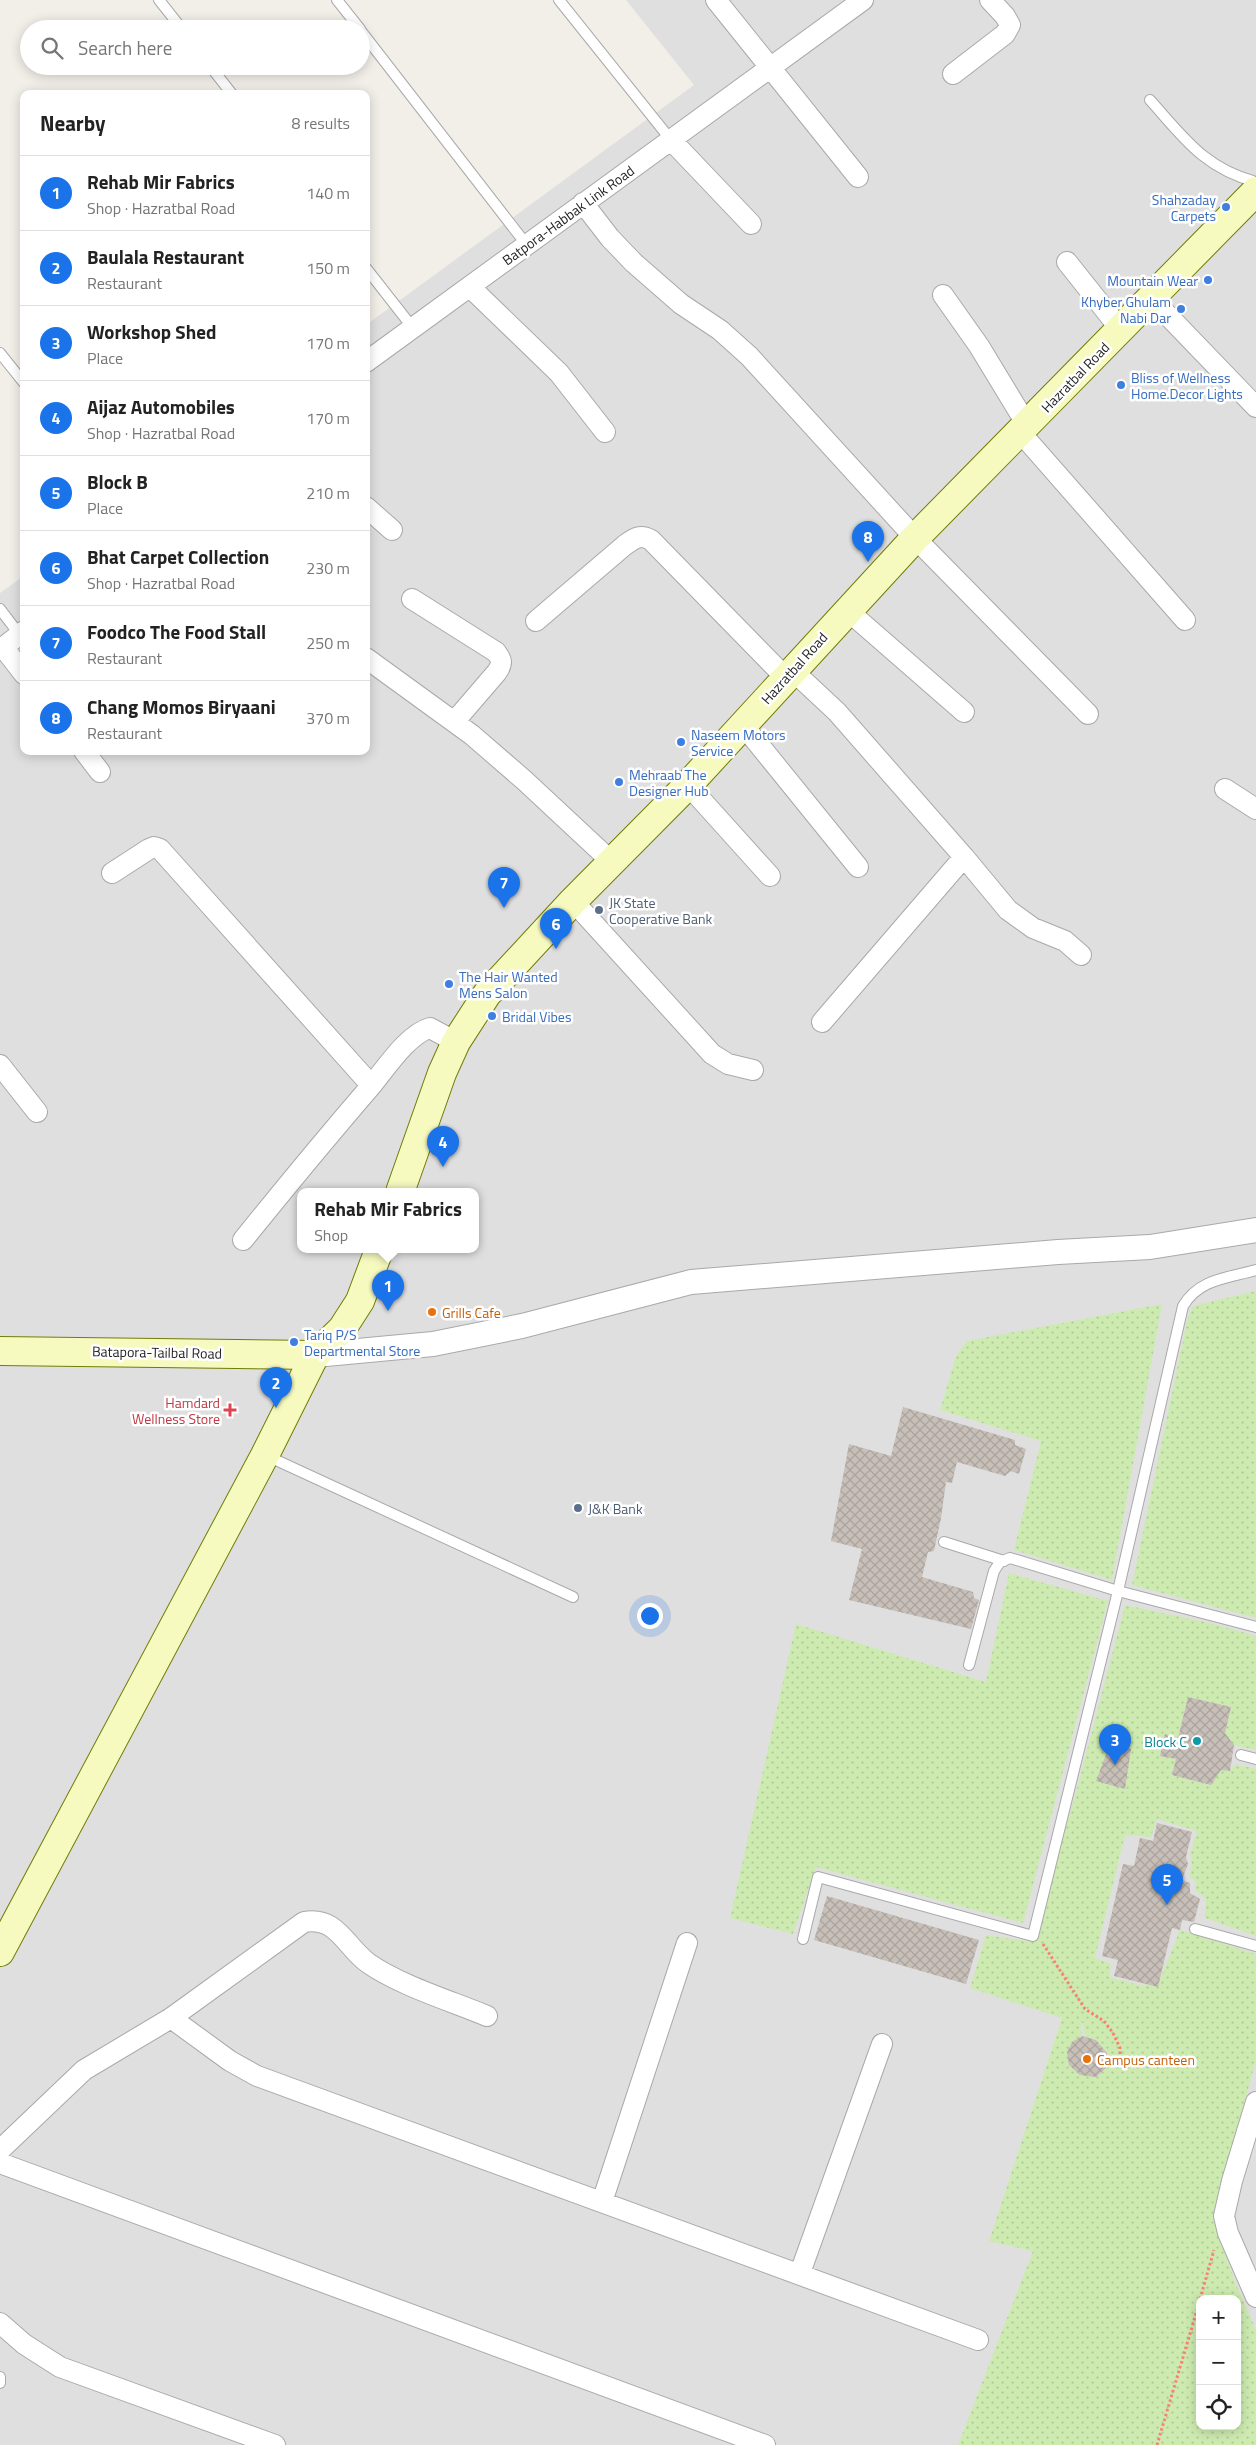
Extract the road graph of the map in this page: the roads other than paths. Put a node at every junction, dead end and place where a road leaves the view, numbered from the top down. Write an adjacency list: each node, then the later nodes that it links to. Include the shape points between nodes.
1 (159, 0): 7 (lane)
2 (337, 0): 8 (lane)
3 (559, 0): 15 (lane)
4 (716, 0): 10 (street)
5 (863, 0): 10 (street, Batpora-Habbak Link Road)
6 (990, 0): 11 (street, via 1010,25 1005,34)
7 (175, 20)
8 (352, 20)
9 (370, 43): 21 (lane)
10 (769, 68): 15 (street, Batpora-Habbak Link Road); 16 (street)
11 (953, 74)
12 (217, 75): 13 (lane)
13 (229, 90)
14 (1150, 100): 17 (lane, via 1202,157 1217,168)
15 (671, 140): 19 (street, Batpora-Habbak Link Road); 20 (street)
16 (858, 178)
17 (1256, 182)
18 (1256, 191): 26 (main road, Hazratbal Road)
19 (583, 203): 21 (street, Batpora-Habbak Link Road); 37 (street, via 634,263 681,304 720,330 750,356)
20 (751, 224)
21 (526, 244): 24 (street, Batpora-Habbak Link Road)
22 (1067, 262): 28 (street)
23 (370, 273): 27 (lane)
24 (470, 286): 27 (street, Batpora-Habbak Link Road); 34 (street, via 559,373)
25 (943, 295): 33 (street, via 979,346)
26 (1151, 298): 28 (main road, Hazratbal Road); 32 (street)
27 (413, 328): 30 (street, Batpora-Habbak Link Road)
28 (1121, 330): 33 (main road, Hazratbal Road)
29 (0, 353): 31 (lane)
30 (370, 359)
31 (20, 378)
32 (1256, 407)
33 (1023, 429): 37 (main road, Hazratbal Road); 41 (street)
34 (605, 432)
35 (370, 511): 36 (street)
36 (392, 530)
37 (915, 538): 40 (main road, Hazratbal Road); 50 (street)
38 (412, 599): 51 (street, via 496,652 501,660 497,672)
39 (0, 609): 43 (lane)
40 (847, 610): 48 (main road, Hazratbal Road); 49 (street)
41 (1185, 620)
42 (536, 621): 48 (street, via 625,544 644,536 652,540)
43 (20, 631)
44 (20, 635): 45 (street)
45 (2, 649): 47 (street)
46 (370, 661): 51 (street)
47 (20, 669)
48 (789, 673): 52 (main road, Hazratbal Road); 58 (street, via 837,712)
49 (964, 712)
50 (1088, 714)
51 (454, 722): 59 (street, via 524,780)
52 (743, 725): 55 (main road, Hazratbal Road); 60 (street)
53 (87, 755): 54 (street)
54 (100, 772)
55 (688, 785): 59 (main road, Hazratbal Road); 62 (street)
56 (1225, 790): 57 (street)
57 (1256, 809)
58 (964, 857): 64 (street, via 1021,922 1065,941); 65 (street)
59 (612, 862): 63 (main road, Hazratbal Road)
60 (858, 867)
61 (112, 873): 69 (street, via 149,849 160,849)
62 (770, 876)
63 (573, 901): 66 (main road, Hazratbal Road, via 487,994); 68 (street, via 712,1054 728,1064)
64 (1081, 955)
65 (822, 1022)
66 (456, 1042): 69 (street, via 430,1028 421,1030); 71 (main road, Hazratbal Road)
67 (0, 1065): 70 (street)
68 (752, 1070)
69 (371, 1085): 73 (street)
70 (37, 1112)
71 (401, 1188)
72 (1256, 1230): 77 (street, via 1150,1247 691,1282 522,1326 433,1344)
73 (243, 1240)
74 (378, 1253): 77 (main road, via 360,1301 342,1329)
75 (1256, 1270): 81 (lane, via 1204,1284 1190,1294 1182,1306)
76 (0, 1351): 77 (main road, Batapora-Tailbal Road)
77 (315, 1355): 78 (main road)
78 (265, 1455): 82 (lane); 91 (main road)
79 (944, 1542): 80 (lane)
80 (1004, 1561): 81 (lane, via 1010,1558 1023,1561); 84 (lane, via 994,1571)
81 (1118, 1590): 83 (lane); 88 (lane, via 1033,1936 818,1877)
82 (573, 1597)
83 (1256, 1627)
84 (969, 1665)
85 (1241, 1755): 86 (lane)
86 (1256, 1759)
87 (1195, 1929): 90 (lane)
88 (803, 1939)
89 (687, 1943): 98 (street)
90 (1256, 1946)
91 (0, 1952)
92 (487, 2016): 93 (street, via 379,1970 359,1955 329,1924 316,1920 304,1922)
93 (171, 2018): 96 (street, via 84,2070); 98 (street, via 230,2061 257,2076)
94 (882, 2044): 99 (street)
95 (1256, 2102): 100 (street, via 1224,2216)
96 (0, 2150)
97 (0, 2163): 106 (street)
98 (602, 2202): 99 (street)
99 (800, 2273): 102 (street)
100 (1256, 2298)
101 (0, 2323): 105 (street, via 24,2344 60,2367)
102 (978, 2340)
103 (0, 2377): 104 (lane)
104 (0, 2383)
105 (275, 2445)
106 (765, 2445)

